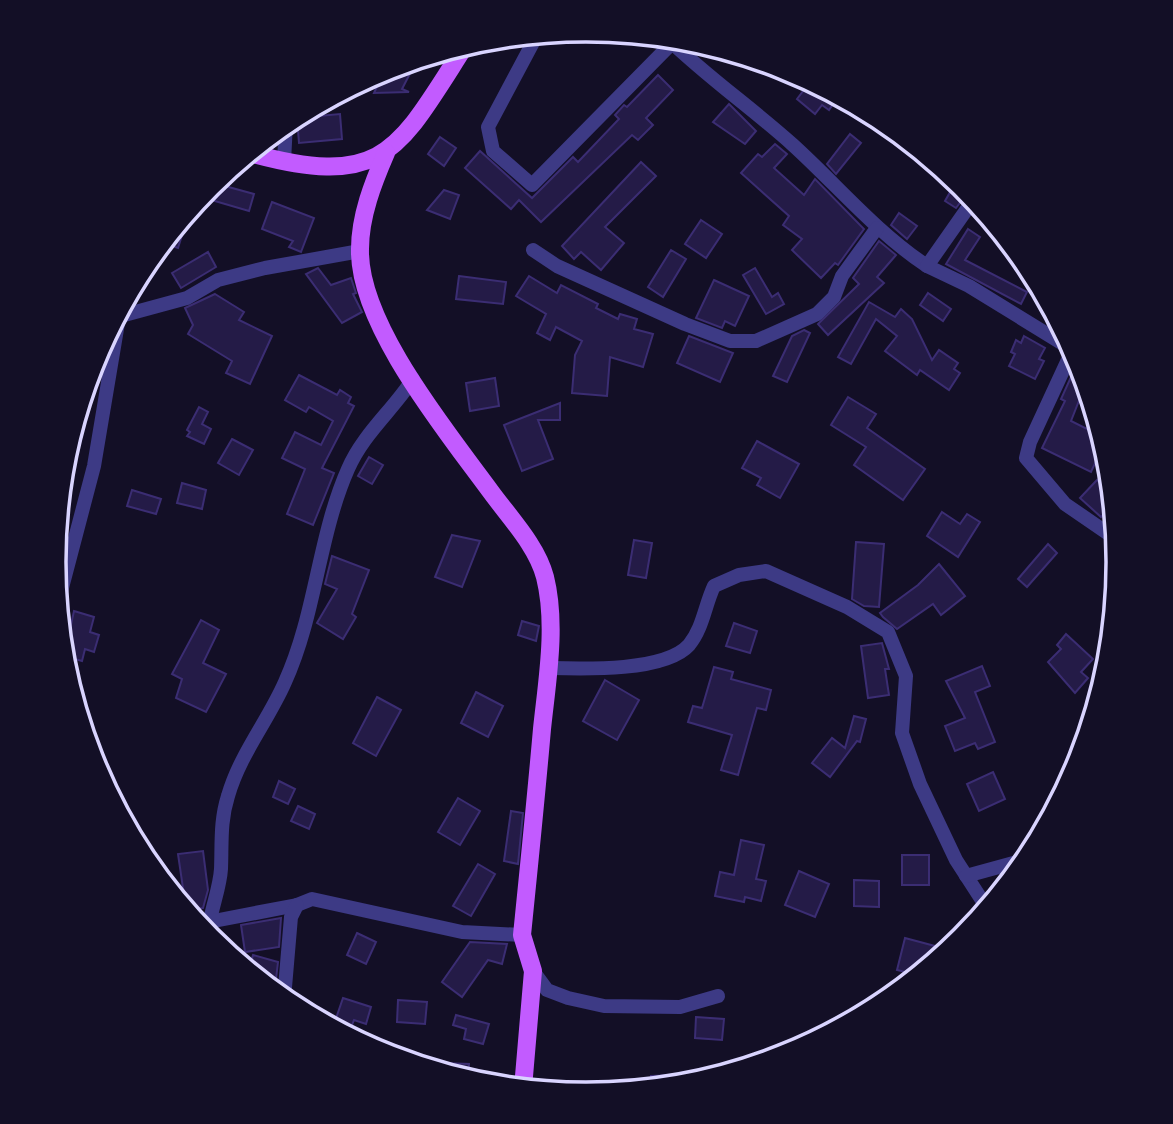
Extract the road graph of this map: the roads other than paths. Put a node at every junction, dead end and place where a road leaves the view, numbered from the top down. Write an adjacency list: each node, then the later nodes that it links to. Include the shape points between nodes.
1 (532, 45): 2 (street, via 488,127 493,151 532,186)
2 (663, 48)
3 (681, 51): 10 (street, via 780,133)
4 (456, 59): 6 (main road, via 416,121)
5 (285, 139): 8 (street)
6 (386, 153): 8 (main road, via 334,167); 12 (main road, via 368,204)
7 (262, 156): 8 (main road)
8 (284, 162)
9 (967, 209): 13 (street)
10 (877, 228): 11 (street, via 842,276 834,296 817,314 756,341 730,341 685,324); 13 (street)
11 (533, 250)
12 (359, 251): 14 (street, via 218,280 187,298); 18 (main road, via 376,318)
13 (927, 267): 15 (street, via 969,286)
14 (130, 314)
15 (1057, 340)
16 (113, 347): 20 (street, via 94,466)
17 (1067, 363): 19 (street, via 1026,458 1065,503)
18 (412, 379): 21 (main road, via 526,540 544,575 549,598); 26 (street, via 360,445 348,468 285,682 227,797 220,829 221,871)
19 (1105, 531)
20 (67, 571)
21 (548, 668): 23 (street, via 634,667 676,653 687,647 700,628 714,586 739,576 765,571 847,607 888,632 906,676 902,733 920,784); 28 (main road)
22 (1010, 864): 23 (street)
23 (967, 876): 24 (street)
24 (982, 899)
25 (297, 905): 27 (street); 28 (street, via 312,899 462,932); 30 (street, via 291,917)
26 (206, 916)
27 (211, 921)
28 (522, 935): 29 (main road)
29 (533, 971): 31 (street, via 547,990 604,1006 680,1007); 32 (main road)
30 (285, 985)
31 (718, 996)
32 (524, 1078)

